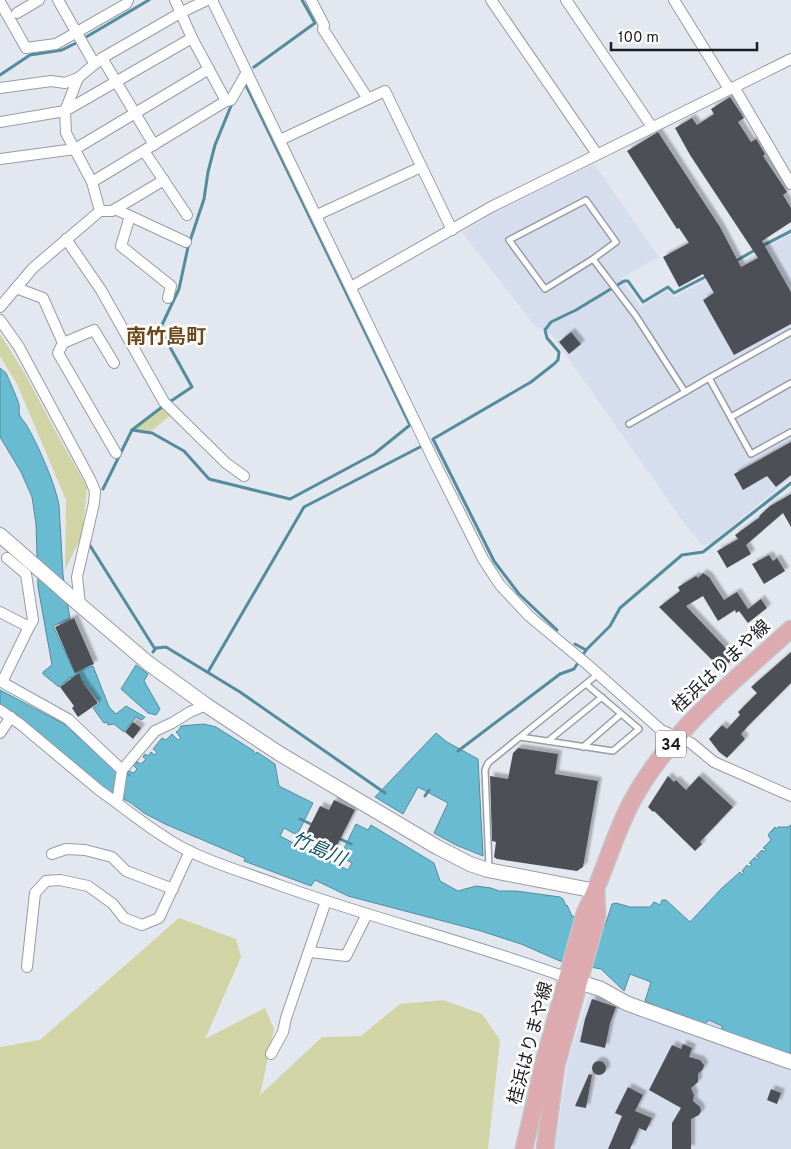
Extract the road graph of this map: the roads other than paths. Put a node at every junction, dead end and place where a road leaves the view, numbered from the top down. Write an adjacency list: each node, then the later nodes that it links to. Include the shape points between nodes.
1 (39, 0): 13 (street)
2 (58, 0): 14 (street)
3 (128, 0): 14 (street)
4 (175, 0): 12 (street)
5 (207, 0): 12 (street)
6 (212, 0): 19 (street)
7 (310, 0): 24 (street, via 324,25 323,30)
8 (491, 0): 34 (street)
9 (566, 0): 29 (street)
10 (674, 0): 23 (street)
11 (0, 2): 14 (street, via 26,48 56,44)
12 (182, 12): 15 (street); 16 (street)
13 (17, 13)
14 (78, 32): 16 (street, via 86,48)
15 (192, 38): 18 (street); 21 (street)
16 (98, 60): 20 (street); 21 (street)
17 (790, 60): 23 (street)
18 (209, 69): 25 (street); 27 (street)
19 (247, 72): 25 (street, via 231,100); 30 (street)
20 (78, 78): 22 (street, via 65,83 50,81); 26 (street)
21 (116, 82): 26 (street); 27 (street)
22 (0, 88)
23 (732, 88): 29 (street); 39 (street)
24 (368, 99): 30 (street); 36 (street, via 385,91)
25 (226, 101): 31 (street)
26 (65, 112): 28 (street); 32 (street, via 66,133)
27 (135, 114): 31 (street); 32 (street)
28 (0, 122)
29 (652, 127): 34 (street)
30 (280, 140): 43 (street)
31 (154, 145): 33 (street)
32 (75, 149): 35 (street); 38 (street)
33 (144, 151): 37 (street); 38 (street)
34 (596, 154): 45 (street)
35 (0, 159)
36 (421, 167): 43 (street); 45 (street)
37 (164, 180): 40 (street); 42 (street)
38 (92, 182): 41 (street)
39 (791, 184)
40 (115, 209): 41 (street); 44 (street)
41 (100, 211): 46 (street)
42 (187, 215)
43 (317, 215): 49 (street)
44 (130, 216): 47 (street); 51 (street, via 120,246 171,286)
45 (452, 230): 49 (street)
46 (66, 239): 50 (street); 64 (street, via 101,290 164,402 226,463)
47 (186, 242)
48 (593, 259): 48 (lane, via 616,242 586,200 508,240 545,290); 59 (lane, via 636,316)
49 (351, 286): 72 (street, via 483,559 500,585 529,616)
50 (16, 288): 52 (street); 55 (street, via 43,298)
51 (168, 298)
52 (0, 307)
53 (0, 320): 68 (street, via 19,347 95,491 77,577)
54 (791, 332): 57 (lane)
55 (63, 344): 56 (street, via 94,330); 63 (street, via 58,353)
56 (114, 363)
57 (709, 378): 59 (lane); 60 (lane)
58 (791, 383): 60 (lane)
59 (685, 392): 61 (lane)
60 (730, 417): 62 (lane, via 751,454)
61 (629, 424)
62 (791, 432)
63 (116, 453)
64 (244, 476)
65 (0, 535): 66 (street)
66 (10, 552): 67 (street); 68 (street, via 29,560); 70 (street, via 26,574 33,620)
67 (0, 566)
68 (77, 603): 76 (street, via 148,663)
69 (0, 612): 70 (street)
70 (29, 626): 73 (street)
71 (791, 629): 81 (main road, 桂浜はりまや線 / 34)
72 (598, 674): 74 (lane); 81 (street, via 662,730)
73 (1, 681): 85 (street, via 68,719)
74 (586, 684): 75 (lane); 82 (lane)
75 (602, 698): 78 (lane); 83 (lane)
76 (206, 705): 85 (street, via 155,731); 90 (street, via 280,754 431,843)
77 (0, 710): 79 (street)
78 (621, 714): 84 (lane); 84 (lane, via 639,729 612,751)
79 (11, 717): 80 (street); 87 (street)
80 (0, 733)
81 (677, 736): 86 (street, via 714,762); 92 (main road, 桂浜はりまや線 / 34, via 648,775 625,816)
82 (520, 737): 83 (lane); 90 (lane, via 488,763 485,770)
83 (548, 741): 84 (lane)
84 (583, 747)
85 (122, 772): 87 (street)
86 (791, 796)
87 (118, 801): 88 (street, via 155,832)
88 (190, 852): 91 (street); 93 (street)
89 (52, 854): 91 (street, via 66,849 112,857 126,871)
90 (489, 871): 92 (street)
91 (173, 889): 96 (street, via 159,918 142,925 124,918 113,904 88,886 60,880 46,881 35,893)
92 (596, 892): 97 (main road, 桂浜はりまや線 / 34)
93 (326, 901): 94 (street); 95 (street)
94 (367, 914): 95 (street, via 346,956); 97 (street)
95 (310, 952): 98 (street, via 283,1032)
96 (28, 967)
97 (575, 975): 99 (street, via 626,1003); 100 (main road, 桂浜はりまや線 / 34, via 544,1062); 101 (main road, 桂浜はりまや線 / 34, via 556,1066)
98 (271, 1054)
99 (791, 1062)
100 (524, 1149)
101 (545, 1149)

